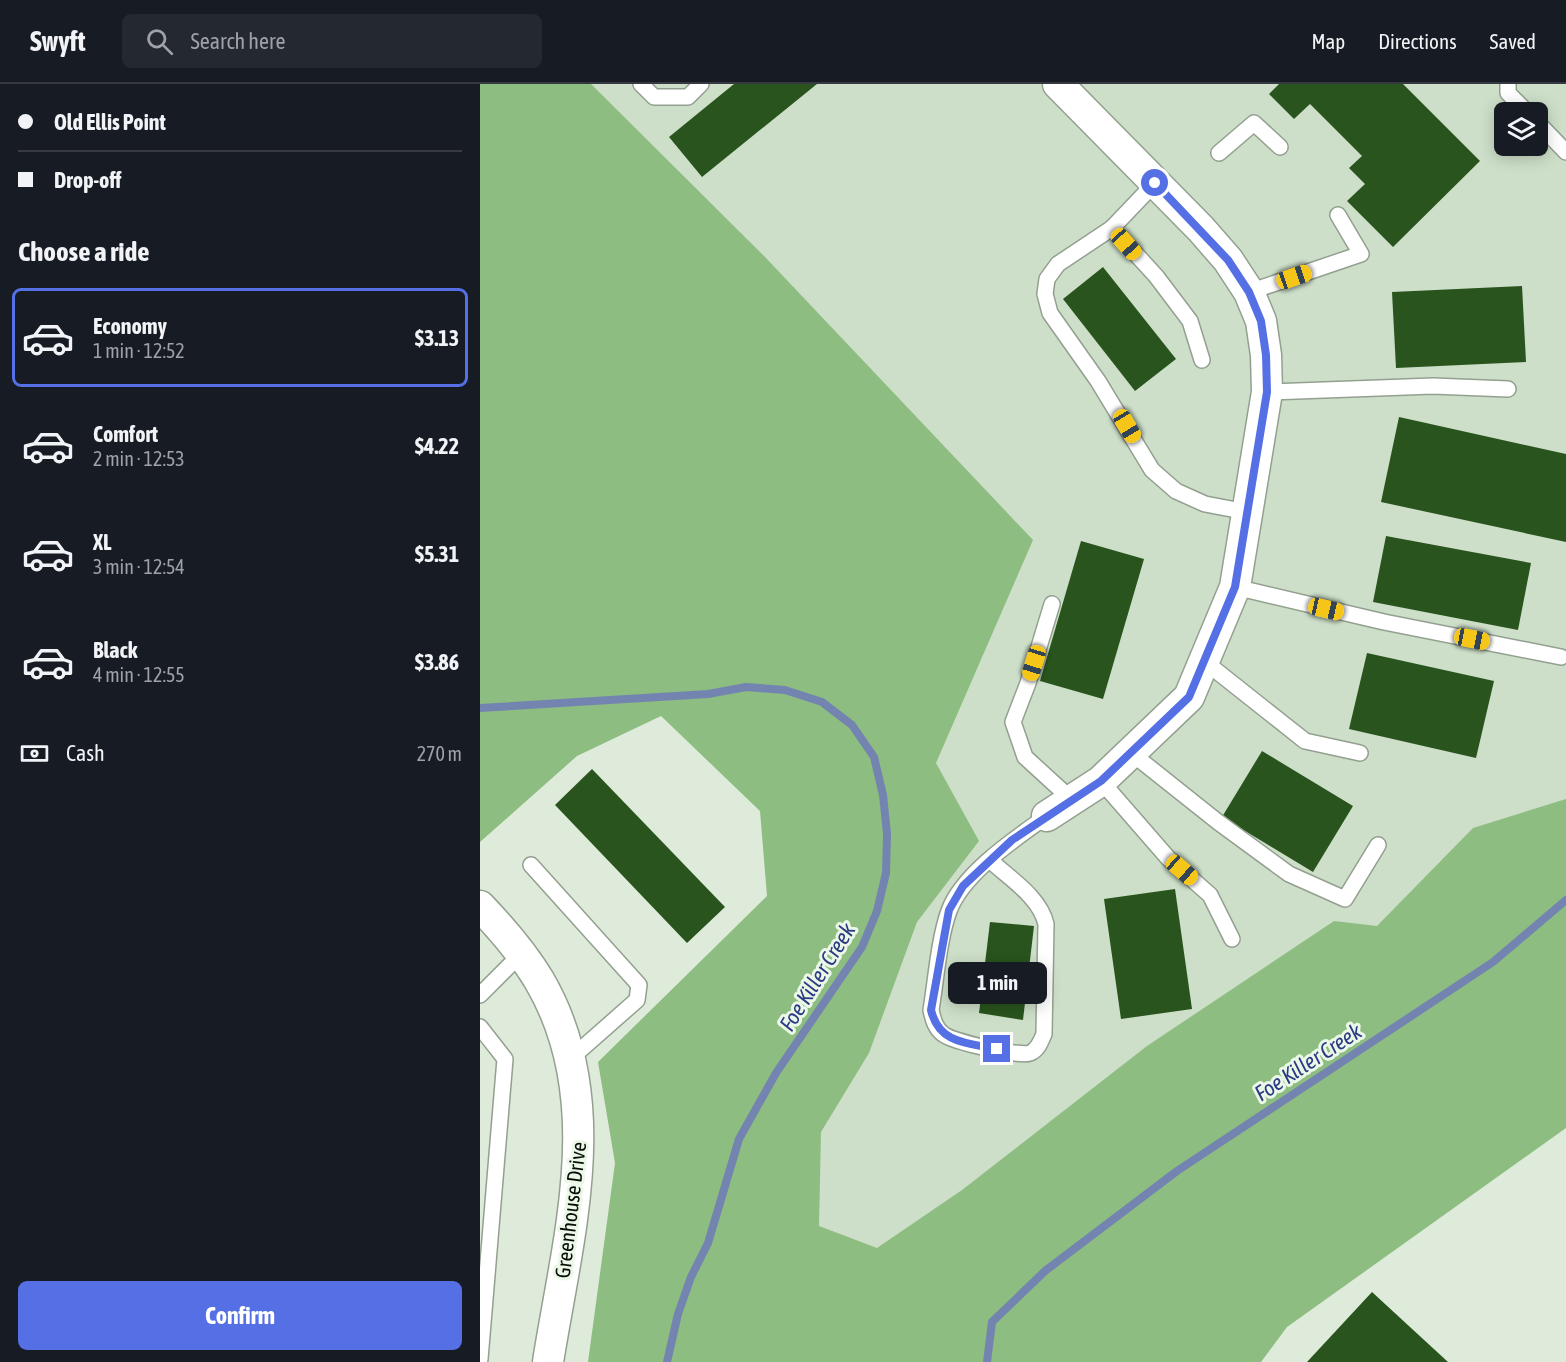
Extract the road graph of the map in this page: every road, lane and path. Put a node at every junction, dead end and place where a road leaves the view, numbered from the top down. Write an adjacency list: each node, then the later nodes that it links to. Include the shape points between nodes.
1 (641, 84): 2 (lane, via 654,97 688,97)
2 (701, 84)
3 (1508, 84): 5 (lane, via 1508,93)
4 (1069, 88): 10 (street)
5 (1517, 102)
6 (1548, 133): 8 (lane)
7 (1280, 147): 9 (lane, via 1254,123)
8 (1566, 152)
9 (1219, 153)
10 (1155, 183): 12 (lane); 13 (street, via 1228,260)
11 (1338, 215): 13 (lane, via 1360,254)
12 (1112, 228): 14 (lane, via 1190,321); 17 (lane, via 1058,264 1047,279 1045,294 1050,313 1098,381 1152,470 1176,491 1205,504)
13 (1249, 292): 16 (street, via 1261,321)
14 (1202, 360)
15 (1508, 389): 16 (lane, via 1433,386)
16 (1267, 392): 17 (street)
17 (1247, 513): 18 (street)
18 (1235, 587): 20 (lane); 21 (street)
19 (1052, 604): 25 (lane, via 1013,722 1024,757)
20 (1561, 657)
21 (1204, 661): 22 (street, via 1189,697); 23 (lane, via 1305,741)
22 (1130, 752): 24 (street); 27 (lane, via 1289,874 1345,899)
23 (1360, 753)
24 (1101, 781): 25 (street); 31 (lane, via 1168,858 1210,895)
25 (1072, 800): 26 (street)
26 (1047, 816): 28 (lane, via 1012,840)
27 (1378, 845)
28 (991, 861): 28 (lane, via 963,886 949,910 931,1010 934,1023 944,1035 1018,1054 1030,1053 1040,1045 1044,1034 1046,924 1043,912 1032,898)
29 (531, 865): 35 (lane, via 639,985 637,1000)
30 (480, 906): 32 (street, Greenhouse Drive)
31 (1232, 939)
32 (521, 954): 33 (lane); 35 (street, Greenhouse Drive, via 540,981 560,1024)
33 (480, 995)
34 (480, 1027): 36 (lane, via 505,1059)
35 (570, 1059): 37 (street, Greenhouse Drive, via 580,1128 577,1176)
36 (480, 1359)
37 (548, 1362)

